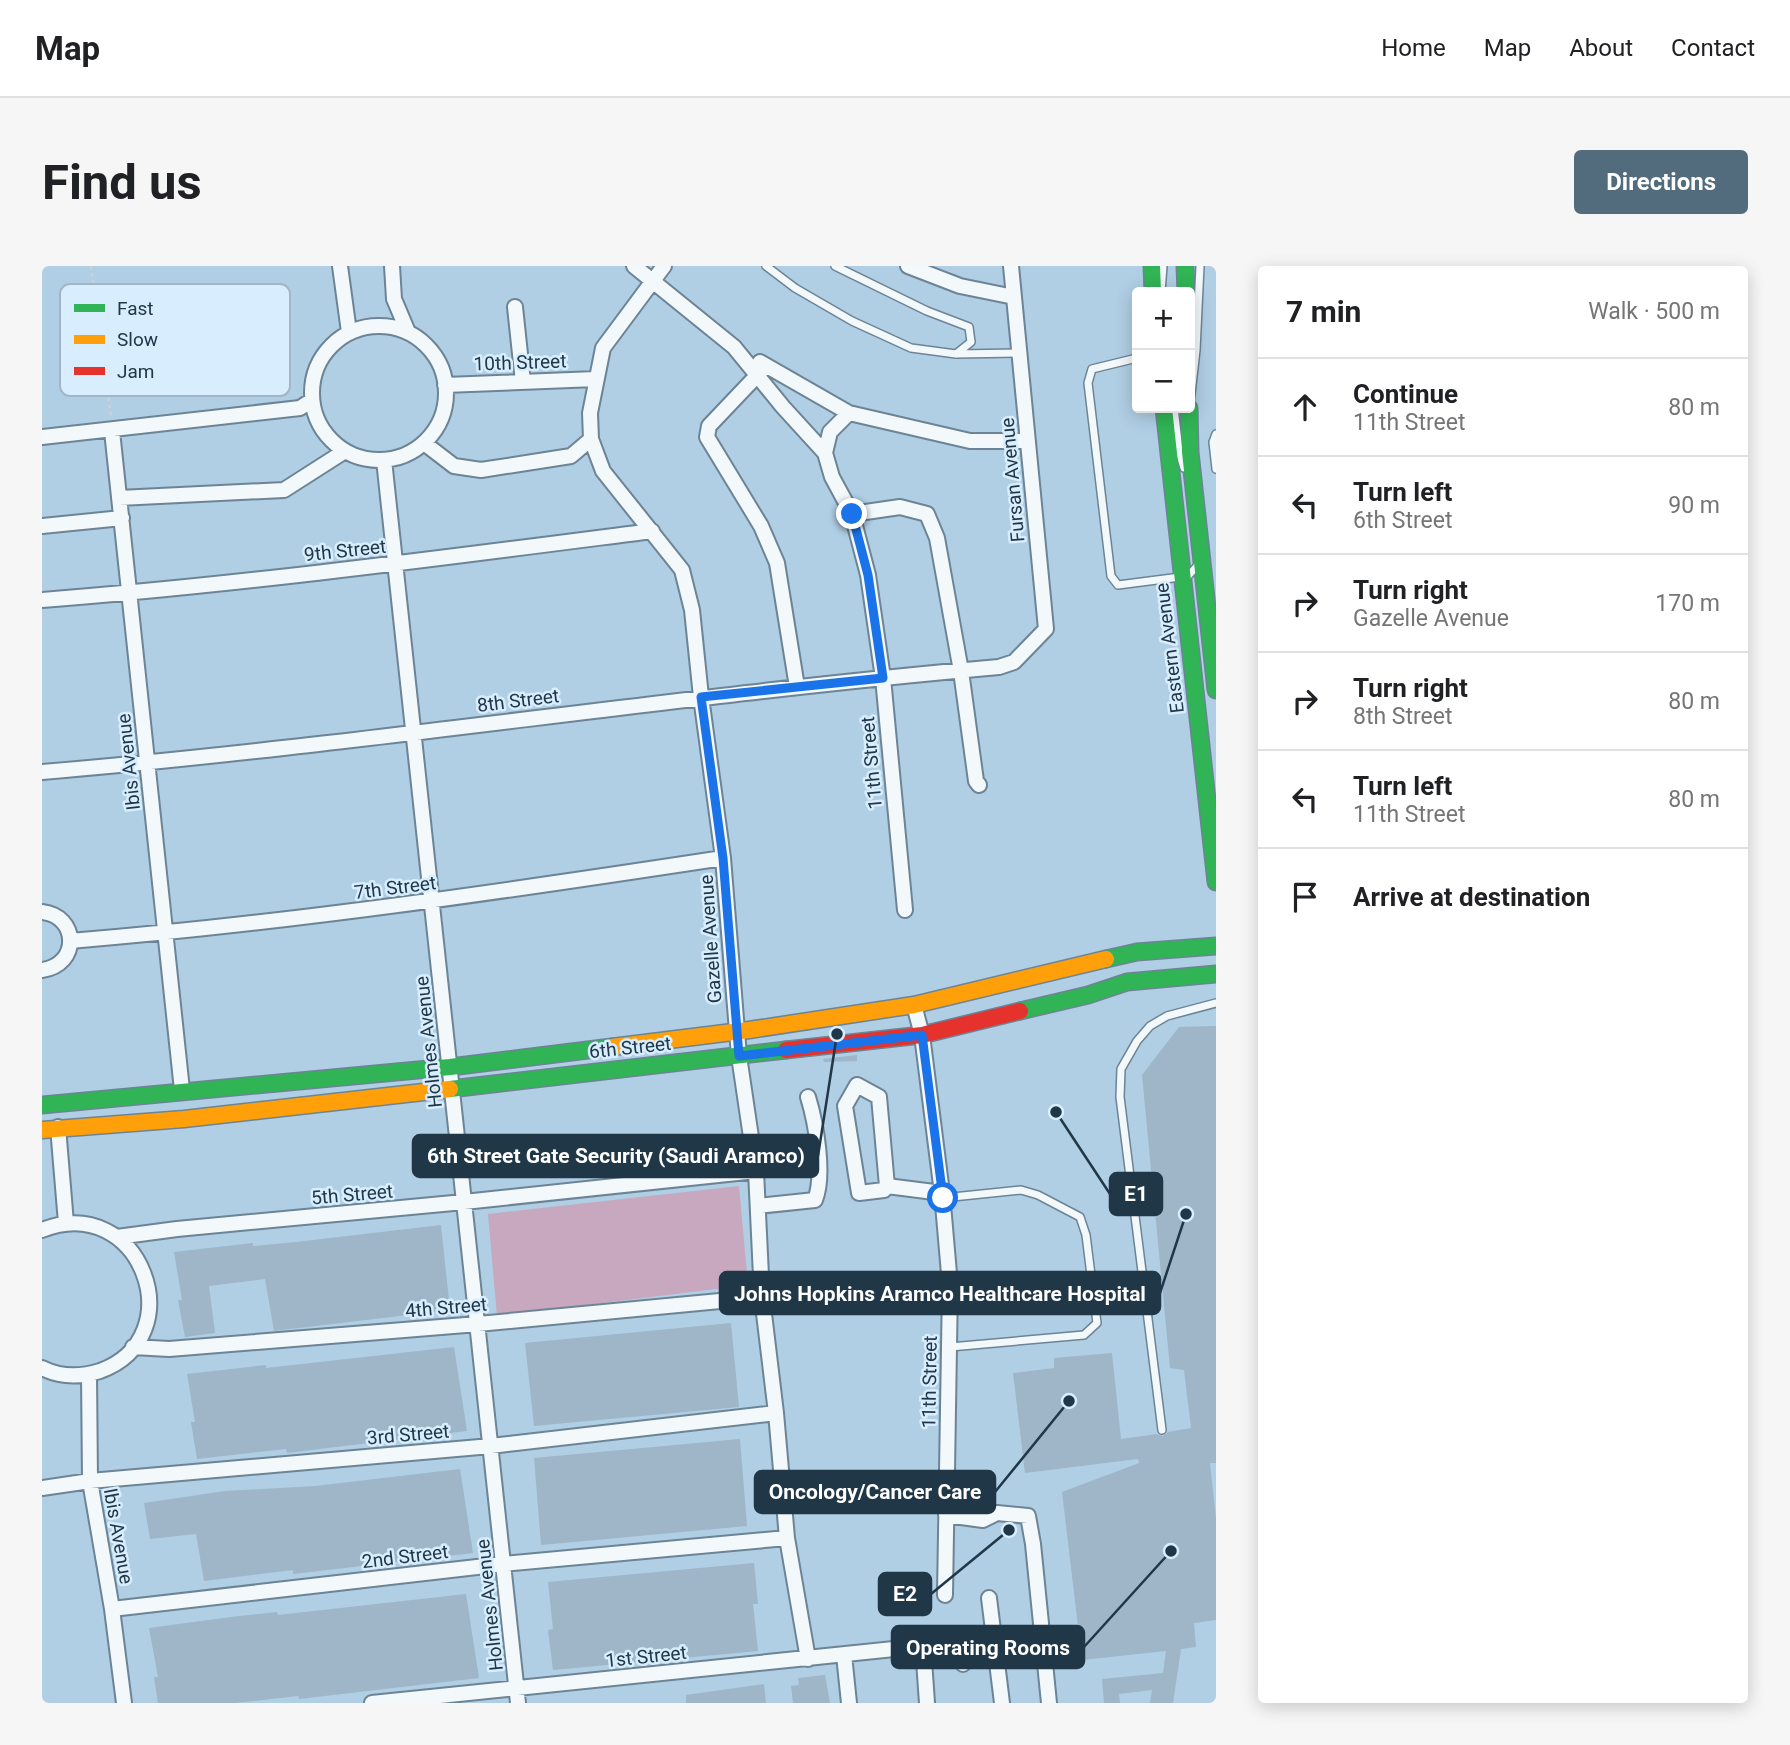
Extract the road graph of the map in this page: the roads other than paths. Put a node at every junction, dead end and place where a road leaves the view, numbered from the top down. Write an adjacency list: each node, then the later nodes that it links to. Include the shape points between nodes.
1 (340, 266): 19 (street)
2 (392, 266): 20 (street, via 394,299)
3 (634, 266): 13 (street, 11th Street)
4 (664, 266): 13 (street, Gazelle Avenue)
5 (766, 266): 23 (lane, via 852,321 911,348)
6 (835, 266): 23 (lane, via 970,327 971,342)
7 (908, 266): 17 (street, via 960,286)
8 (1012, 266): 17 (street, Fursan Avenue)
9 (1152, 266): 14 (main road)
10 (1163, 266): 15 (lane)
11 (1185, 266): 16 (main road)
12 (1200, 266): 21 (lane)
13 (653, 281): 25 (street, 11th Street); 26 (street, Gazelle Avenue, via 603,348)
14 (1153, 287)
15 (1161, 287)
16 (1186, 287)
17 (1014, 297): 22 (street, Fursan Avenue)
18 (515, 307): 27 (street)
19 (349, 332): 20 (street, via 382,326); 29 (street, via 321,359 313,379)
20 (408, 332): 28 (street, via 435,356)
21 (1192, 350)
22 (1020, 353): 23 (lane); 37 (street, Fursan Avenue)
23 (956, 355)
24 (1132, 359): 50 (lane, via 1091,369 1088,383 1111,576 1118,585)
25 (761, 370): 30 (street, 11th Street); 40 (street, 11th Street); 56 (street, via 709,426 708,436 761,526 777,563)
26 (596, 379): 27 (street, 10th Street); 36 (street, Gazelle Avenue)
27 (523, 382): 28 (street, 10th Street)
28 (445, 385): 38 (street, via 442,417)
29 (312, 400): 33 (street, via 300,408); 39 (street, via 323,429)
30 (849, 413): 37 (street, 11th Street, via 970,441); 40 (street, via 830,432)
31 (1165, 413): 50 (main road, Eastern Avenue)
32 (1187, 413): 48 (main road)
33 (112, 430): 35 (street); 43 (street, Ibis Avenue)
34 (1216, 434): 42 (lane)
35 (42, 437)
36 (591, 439): 38 (street, via 571,456 481,470 454,466); 47 (street, Gazelle Avenue, via 603,471)
37 (1028, 441): 53 (street, Fursan Avenue, via 1046,629 1014,662)
38 (424, 443): 41 (street)
39 (345, 451): 41 (street); 43 (street, via 284,490)
40 (825, 453): 44 (street, 11th Street)
41 (384, 460): 49 (street, Holmes Avenue)
42 (1216, 470)
43 (119, 498): 45 (street, Ibis Avenue)
44 (852, 514): 54 (street, via 900,507 926,514 937,538); 55 (street, 11th Street, via 868,575)
45 (121, 518): 46 (street); 51 (street, Ibis Avenue)
46 (42, 526)
47 (652, 531): 49 (street, 9th Street); 58 (street, Gazelle Avenue, via 682,570 692,610)
48 (1200, 552): 50 (lane, via 1195,571); 57 (main road)
49 (396, 564): 51 (street, 9th Street); 59 (street, Holmes Avenue)
50 (1182, 577): 62 (main road, Eastern Avenue)
51 (130, 593): 52 (street, 9th Street); 60 (street, Ibis Avenue)
52 (42, 600)
53 (999, 667): 54 (street, 8th Street)
54 (961, 671): 55 (street, 8th Street); 63 (street)
55 (883, 678): 56 (street, 8th Street); 67 (street, 11th Street)
56 (797, 687): 58 (street, 8th Street)
57 (1216, 690)
58 (701, 697): 59 (street, 8th Street); 64 (street, Gazelle Avenue)
59 (414, 732): 60 (street, 8th Street); 66 (street, Holmes Avenue)
60 (147, 763): 61 (street, 8th Street); 69 (street, Ibis Avenue)
61 (42, 772)
62 (1211, 779): 65 (main road, Eastern Avenue)
63 (979, 785)
64 (723, 858): 66 (street, 7th Street); 76 (street, Gazelle Avenue)
65 (1216, 883)
66 (432, 902): 69 (street, 7th Street); 79 (street, Holmes Avenue)
67 (905, 910)
68 (42, 912): 70 (street, via 63,921)
69 (165, 933): 70 (street, 7th Street); 81 (street, Ibis Avenue)
70 (70, 941): 72 (street, via 61,962)
71 (1216, 946): 75 (main road, 6th Street, via 1137,952)
72 (42, 970)
73 (1216, 974): 77 (main road, 6th Street, via 1127,982)
74 (1216, 1003): 100 (lane, via 1167,1016 1150,1027 1121,1069 1120,1097)
75 (914, 1005): 76 (main road, 6th Street); 77 (street, 11th Street)
76 (737, 1032): 78 (street, Gazelle Avenue); 79 (main road, 6th Street)
77 (922, 1035): 78 (main road, 6th Street); 87 (street, 11th Street)
78 (739, 1056): 80 (main road, 6th Street); 85 (street, Gazelle Avenue)
79 (450, 1067): 80 (street, Holmes Avenue); 81 (main road, 6th Street)
80 (452, 1088): 84 (main road, 6th Street, via 184,1119); 88 (street, Holmes Avenue)
81 (182, 1090): 83 (main road, 6th Street)
82 (808, 1097): 89 (street, via 820,1186 815,1200)
83 (42, 1105)
84 (50, 1128): 90 (street)
85 (756, 1171): 88 (street, 5th Street); 89 (street, Gazelle Avenue)
86 (887, 1186): 86 (street, via 859,1193 845,1106 857,1085 879,1097); 87 (street)
87 (943, 1195): 96 (street, 11th Street); 96 (lane, via 1021,1190 1080,1217 1097,1323 1084,1335)
88 (464, 1202): 92 (street, 5th Street); 94 (street, Holmes Avenue)
89 (758, 1206): 93 (street, Gazelle Avenue)
90 (66, 1223): 91 (street); 92 (street, via 89,1225)
91 (42, 1230)
92 (117, 1237): 95 (street, via 137,1258 149,1291 148,1315)
93 (762, 1297): 94 (street, 4th Street); 99 (street, Gazelle Avenue)
94 (478, 1324): 95 (street, 4th Street, via 169,1349); 101 (street, Holmes Avenue)
95 (133, 1347): 98 (street, via 115,1363)
96 (949, 1347): 104 (street, 11th Street)
97 (42, 1369): 98 (street)
98 (89, 1374): 102 (street, Ibis Avenue)
99 (776, 1413): 101 (street, 3rd Street); 105 (street, Gazelle Avenue)
100 (1162, 1430)
101 (491, 1446): 102 (street, 3rd Street); 106 (street, Holmes Avenue)
102 (90, 1481): 103 (street, 3rd Street); 109 (street, Ibis Avenue)
103 (42, 1489)
104 (946, 1515): 107 (street, 11th Street); 120 (street, via 983,1520 998,1513 1028,1516)
105 (787, 1538): 106 (street, 2nd Street); 112 (street, Gazelle Avenue)
106 (503, 1564): 109 (street, 2nd Street); 114 (street, Holmes Avenue)
107 (945, 1595)
108 (989, 1598): 110 (street)
109 (112, 1609): 115 (street, Ibis Avenue)
110 (996, 1652): 113 (street, via 970,1657); 119 (street)
111 (844, 1655): 112 (street, 1st Street); 117 (street); 118 (street, 1st Street, via 923,1646)
112 (808, 1659): 114 (street, 1st Street)
113 (962, 1664)
114 (518, 1696): 116 (street, 1st Street)
115 (124, 1703)
116 (372, 1703)
117 (849, 1703)
118 (927, 1703)
119 (1002, 1703)
120 (1049, 1703)

